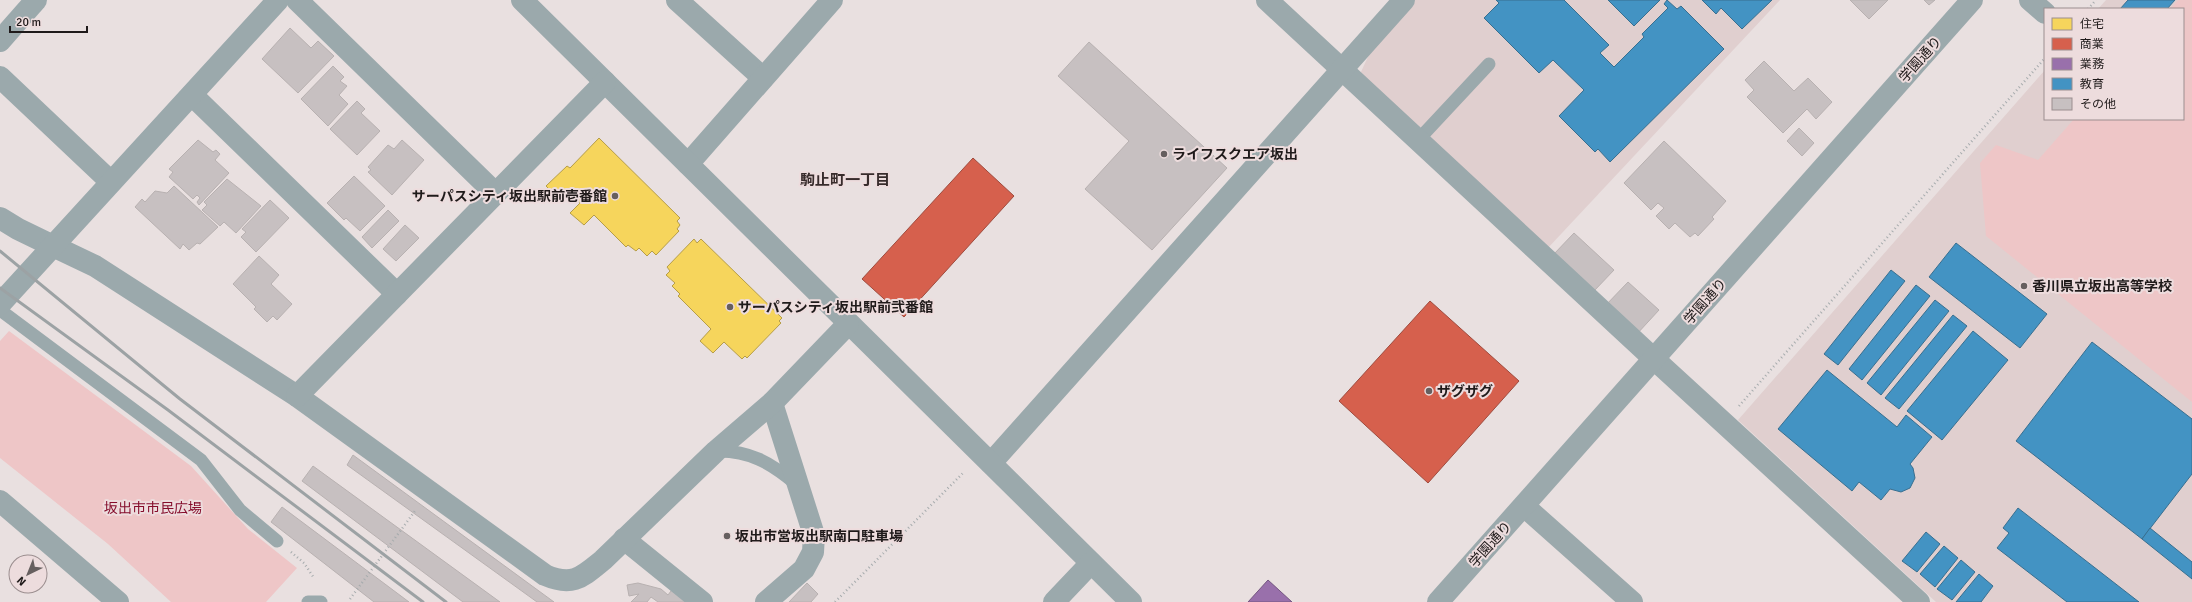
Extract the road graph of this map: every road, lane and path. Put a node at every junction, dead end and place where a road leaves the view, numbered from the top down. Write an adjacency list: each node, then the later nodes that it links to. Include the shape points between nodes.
1 (36, 0): 14 (street)
2 (278, 0): 21 (street)
3 (297, 0): 25 (street)
4 (522, 0): 20 (street)
5 (677, 0): 19 (street)
6 (832, 0): 19 (street)
7 (1268, 0): 17 (street)
8 (1404, 0): 17 (street)
9 (1972, 0): 32 (street, 学園通り)
10 (2030, 0): 13 (street)
11 (2096, 0): 12 (path)
12 (2089, 8)
13 (2044, 12)
14 (0, 41)
15 (2044, 59): 35 (path)
16 (1489, 64): 22 (lane)
17 (1343, 69): 22 (street); 37 (street)
18 (0, 78): 24 (street)
19 (763, 78): 23 (street)
20 (605, 82): 23 (street); 25 (street)
21 (192, 95): 24 (street); 28 (street)
22 (1419, 140): 32 (street)
23 (688, 164): 31 (street)
24 (111, 182): 27 (street)
25 (495, 193): 28 (street)
26 (0, 218): 27 (street)
27 (53, 246): 29 (street); 33 (street, via 95,266)
28 (397, 294): 33 (street)
29 (0, 304)
30 (0, 310): 44 (lane, via 201,460 240,510)
31 (848, 324): 34 (street); 37 (street)
32 (1654, 359): 41 (street, 学園通り); 58 (street)
33 (297, 396): 43 (street, via 552,578 572,581 584,576)
34 (772, 403): 36 (street); 39 (street)
35 (1737, 408)
36 (716, 451): 39 (lane, via 756,456 777,468); 43 (street)
37 (991, 463): 45 (street)
38 (964, 473): 53 (path)
39 (798, 486): 52 (street, via 814,535 813,552 804,568)
40 (0, 501): 48 (street)
41 (1524, 506): 56 (street, 学園通り); 57 (street)
42 (418, 508): 47 (path)
43 (624, 539): 51 (street)
44 (277, 541): 46 (path, via 304,563)
45 (1091, 563): 54 (street); 55 (street)
46 (314, 578)
47 (350, 599)
48 (118, 602)
49 (308, 602): 50 (lane)
50 (321, 602)
51 (702, 602)
52 (766, 602)
53 (835, 602)
54 (1054, 602)
55 (1131, 602)
56 (1438, 602)
57 (1632, 602)
58 (1919, 602)

